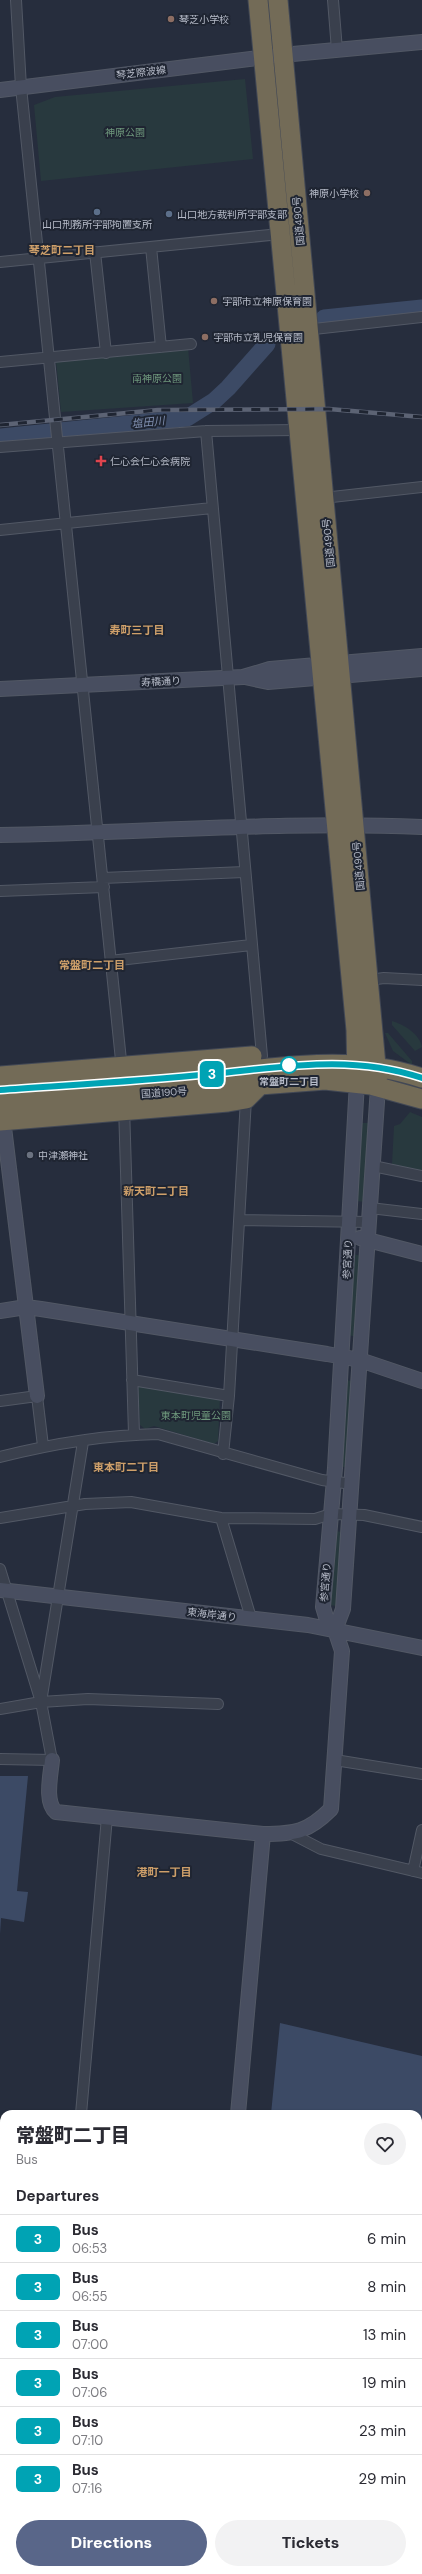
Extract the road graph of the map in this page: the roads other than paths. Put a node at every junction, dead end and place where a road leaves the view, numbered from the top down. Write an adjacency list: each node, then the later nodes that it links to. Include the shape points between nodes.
1 (16, 0): 9 (street)
2 (258, 0): 8 (highway, 国道490号)
3 (278, 0): 7 (highway, 国道490号)
4 (333, 0): 6 (street)
5 (422, 42): 6 (street, 琴芝際波線)
6 (337, 50): 7 (street, 琴芝際波線)
7 (282, 55): 8 (street, 琴芝際波線); 17 (highway, 国道490号)
8 (263, 57): 9 (street, 琴芝際波線); 11 (highway, 国道490号)
9 (21, 88): 10 (street, 琴芝際波線); 14 (street)
10 (0, 90)
11 (280, 234): 12 (street); 18 (highway, 国道490号)
12 (151, 247): 13 (street); 20 (street)
13 (95, 252): 14 (street); 21 (street)
14 (40, 258): 15 (street); 22 (street)
15 (0, 262)
16 (422, 318): 17 (street)
17 (307, 330): 18 (street); 29 (highway, 国道490号)
18 (289, 331): 24 (highway, 国道490号)
19 (191, 344): 20 (street)
20 (161, 347): 21 (street)
21 (106, 353): 22 (street, via 56,358)
22 (48, 356): 23 (street); 26 (street)
23 (0, 362)
24 (298, 430): 25 (street); 35 (highway, 国道490号)
25 (206, 431): 26 (street); 30 (street)
26 (56, 438): 27 (street); 31 (street)
27 (0, 446)
28 (422, 487): 29 (street)
29 (323, 498): 35 (highway, 国道490号)
30 (212, 508): 31 (street); 36 (street)
31 (64, 524): 32 (street); 37 (street)
32 (0, 530)
33 (422, 656): 35 (street)
34 (422, 669): 35 (street)
35 (331, 671): 36 (street, 寿橋通り, via 268,682 242,677); 39 (highway, 国道490号)
36 (227, 678): 37 (street, 寿橋通り); 40 (street)
37 (82, 684): 38 (street, 寿橋通り); 42 (street)
38 (0, 689)
39 (345, 824): 40 (street); 41 (street); 49 (highway, 国道490号); 52 (highway, 国道490号)
40 (240, 827): 42 (street); 44 (street)
41 (422, 827)
42 (98, 834): 43 (street); 45 (street)
43 (0, 835)
44 (244, 872): 45 (street); 47 (street)
45 (103, 882): 46 (street); 48 (street)
46 (0, 890)
47 (251, 945): 48 (street); 51 (street)
48 (110, 961): 58 (street)
49 (369, 980): 50 (street); 53 (highway, 国道490号)
50 (422, 980)
51 (262, 1063): 52 (highway, 国道190号); 58 (highway, 国道190号, via 213,1074)
52 (358, 1064): 53 (highway, 国道190号); 56 (highway, 国道490号)
53 (377, 1066): 55 (highway, 国道190号); 57 (highway, 国道490号)
54 (0, 1076): 58 (highway)
55 (422, 1078)
56 (357, 1082): 57 (highway, 国道190号); 59 (highway, 国道190号, via 325,1080 260,1085); 67 (street, 参宮通り)
57 (378, 1087): 60 (highway, 国道190号); 62 (street, 参宮通り)
58 (123, 1088): 59 (highway, 国道190号); 61 (highway, 国道190号); 61 (highway); 73 (street)
59 (241, 1093): 66 (street)
60 (422, 1099)
61 (1, 1106): 71 (street)
62 (373, 1166): 63 (street); 65 (street, 参宮通り)
63 (422, 1176)
64 (422, 1214): 65 (street)
65 (370, 1215): 67 (street); 69 (street, 参宮通り)
66 (240, 1220): 67 (street); 74 (street)
67 (349, 1220): 68 (street, 参宮通り)
68 (349, 1235): 69 (street); 75 (street, 参宮通り)
69 (369, 1240): 70 (street); 76 (street, 参宮通り)
70 (422, 1254)
71 (26, 1307): 72 (street); 73 (street); 79 (street)
72 (0, 1312)
73 (130, 1322): 74 (street); 77 (street)
74 (233, 1339): 75 (street); 80 (street)
75 (341, 1356): 76 (street); 87 (street, 参宮通り)
76 (360, 1360): 78 (street); 88 (street, 参宮通り)
77 (132, 1380): 80 (street); 82 (street)
78 (422, 1381)
79 (37, 1396): 81 (street); 84 (street)
80 (229, 1396): 85 (street)
81 (0, 1401)
82 (134, 1434): 83 (street); 85 (street, via 158,1434)
83 (83, 1442): 84 (street); 89 (street)
84 (43, 1446): 86 (street)
85 (223, 1454): 87 (street)
86 (0, 1457)
87 (333, 1483): 88 (street); 90 (street, 参宮通り)
88 (352, 1484): 91 (street, 参宮通り)
89 (73, 1507): 92 (street, via 36,1510); 93 (street, via 131,1502); 97 (street)
90 (331, 1514): 91 (street); 93 (street, via 315,1519); 99 (street, 参宮通り, via 323,1607)
91 (350, 1515): 94 (street, via 364,1515); 99 (street, 参宮通り, via 343,1609)
92 (0, 1518)
93 (221, 1518): 98 (street)
94 (422, 1527)
95 (0, 1569): 96 (street)
96 (4, 1591): 97 (street, 東海岸通り); 101 (street)
97 (59, 1596): 98 (street, 東海岸通り); 101 (street)
98 (251, 1618): 99 (street, 東海岸通り)
99 (335, 1630): 100 (street, 東海岸通り); 106 (street, via 342,1651)
100 (422, 1648)
101 (41, 1702): 102 (street, via 88,1699); 103 (street); 105 (street)
102 (218, 1704)
103 (0, 1709)
104 (0, 1759): 105 (street)
105 (52, 1760): 108 (street, via 51,1808 56,1812)
106 (334, 1760): 107 (street); 111 (street, via 331,1809 316,1824)
107 (422, 1774)
108 (107, 1817): 110 (street); 113 (street)
109 (422, 1830): 112 (street)
110 (263, 1834): 111 (street); 114 (street)
111 (292, 1834): 112 (street, via 320,1849)
112 (417, 1872)
113 (81, 2110)
114 (238, 2110)

